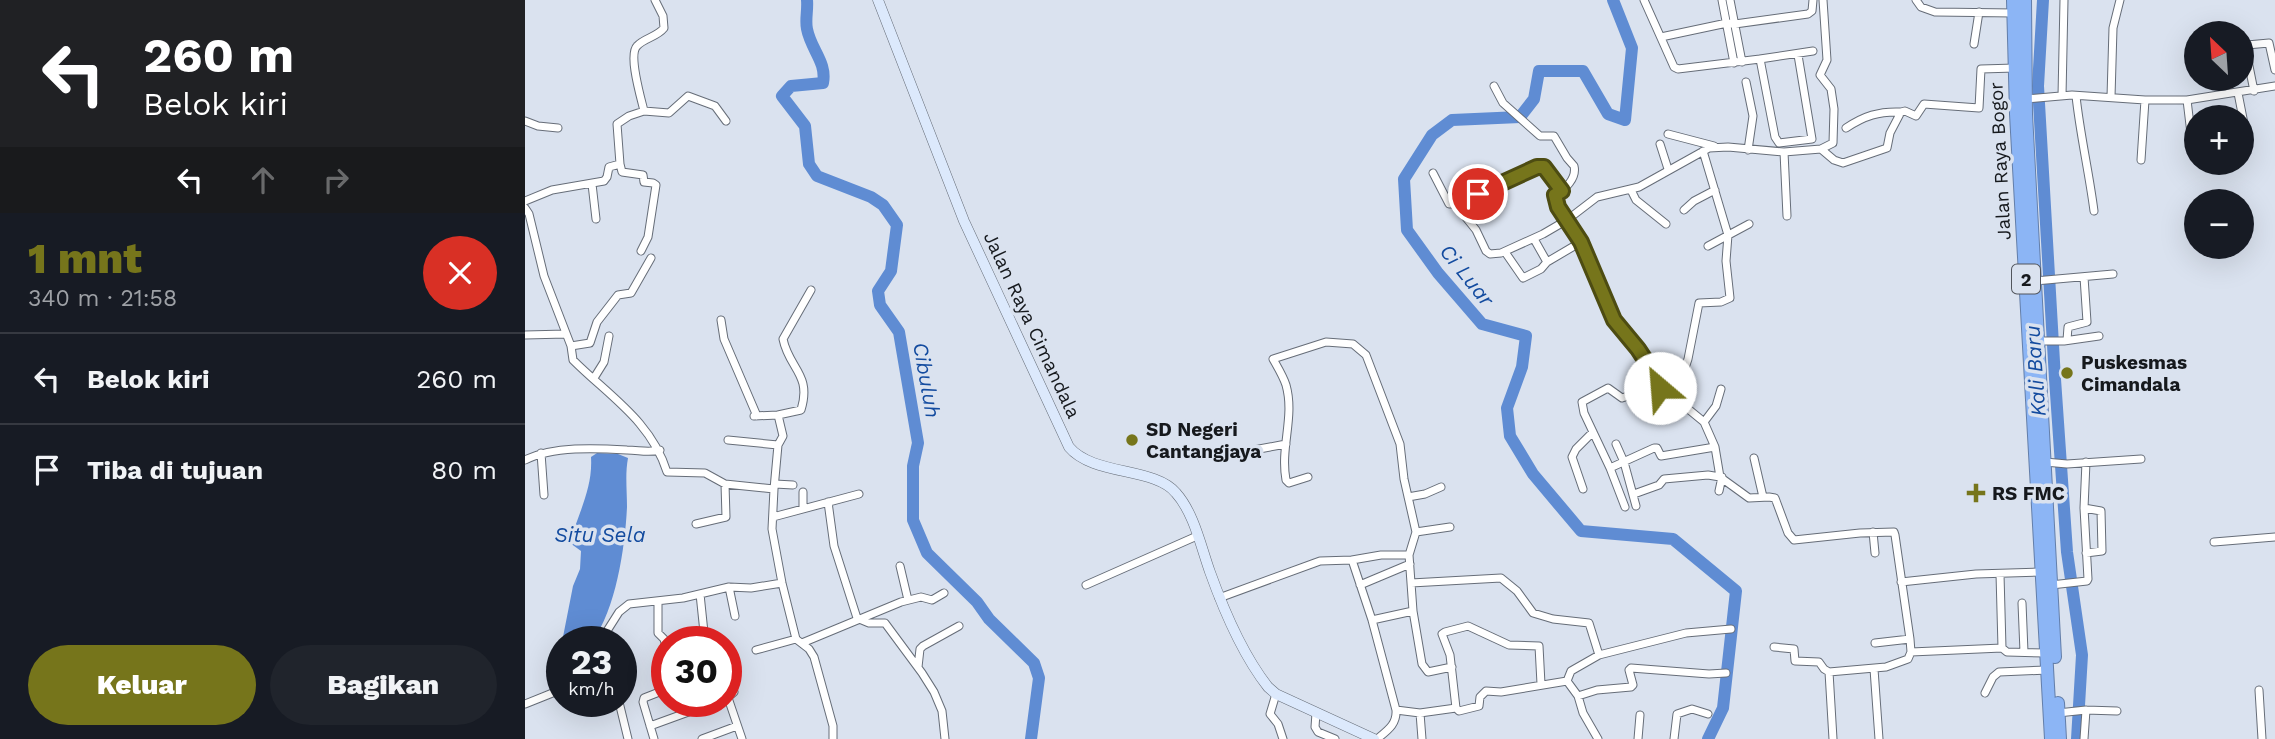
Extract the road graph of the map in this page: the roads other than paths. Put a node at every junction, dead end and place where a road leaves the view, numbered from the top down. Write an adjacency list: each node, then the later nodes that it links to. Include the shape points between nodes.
1 (655, 0): 37 (street, via 664,28 639,43 633,54)
2 (878, 0): 134 (street, Jalan Raya Cimandala, via 964,221 1069,447 1079,458 1169,486 1185,505)
3 (1644, 0): 15 (street)
4 (1722, 0): 14 (street)
5 (1730, 0): 14 (street)
6 (1814, 0): 14 (street, via 1808,14)
7 (1823, 0): 46 (street, via 1827,60 1820,75 1831,89 1835,109 1833,143)
8 (1916, 0): 13 (street, via 1935,12)
9 (2025, 0): 12 (highway, Jalan Raya Bogor / 2)
10 (2064, 0): 29 (street)
11 (2120, 0): 31 (street, via 2113,28)
12 (2017, 9): 13 (street); 22 (highway, Jalan Raya Bogor / 2); 32 (highway, Jalan Raya Bogor / 2)
13 (1979, 12): 16 (street)
14 (1731, 24): 15 (street); 21 (street)
15 (1661, 37): 21 (street, via 1678,69)
16 (1974, 44)
17 (2254, 44): 23 (street, via 2269,43)
18 (1813, 51): 19 (street)
19 (1798, 55): 20 (street); 20 (street, via 1810,141 1776,141)
20 (1760, 59): 21 (street)
21 (1738, 63)
22 (2015, 68): 38 (street, via 1980,69 1979,108 1924,104 1916,116); 143 (highway, Jalan Raya Bogor / 2)
23 (2275, 70)
24 (1746, 82): 48 (street, via 1753,116)
25 (1494, 86): 57 (street, via 1501,101 1540,136 1554,136 1576,169)
26 (2275, 86): 27 (street)
27 (2254, 91): 28 (street)
28 (2238, 93): 34 (street); 36 (street)
29 (2062, 96): 30 (street); 32 (street)
30 (2076, 96): 31 (street); 62 (street)
31 (2111, 97): 33 (street)
32 (2029, 99): 79 (highway, Jalan Raya Bogor / 2)
33 (2145, 100): 34 (street); 50 (street)
34 (2187, 100): 35 (street)
35 (2188, 105)
36 (2240, 105)
37 (644, 111): 40 (street, via 671,112 688,96 715,106); 51 (street, via 617,124)
38 (1901, 112): 42 (street, via 1863,117); 46 (street, via 1889,144 1881,151 1843,163)
39 (525, 121): 41 (street)
40 (726, 121)
41 (558, 128)
42 (1846, 128)
43 (1668, 134): 45 (street)
44 (1660, 144): 52 (street)
45 (1718, 147): 47 (street); 48 (street)
46 (1821, 149): 49 (street)
47 (1703, 150): 52 (street); 56 (street)
48 (1748, 150): 49 (street)
49 (1784, 152): 63 (street)
50 (2141, 160)
51 (620, 164): 54 (street, via 608,167 604,181); 73 (street, via 622,172 643,175 643,182 656,185 648,237)
52 (1668, 169): 55 (street)
53 (1433, 173): 59 (street, via 1449,204)
54 (591, 184): 58 (street, via 552,190); 64 (street)
55 (1631, 190): 65 (street, via 1597,197); 67 (street, via 1636,200)
56 (1715, 190): 61 (street); 68 (street)
57 (1562, 191): 59 (street, via 1544,167 1537,167); 65 (street, via 1555,196)
58 (525, 201)
59 (1455, 204): 74 (street, via 1486,251)
60 (525, 208): 69 (street)
61 (1683, 210)
62 (2094, 211)
63 (1787, 216)
64 (596, 219)
65 (1567, 220): 70 (street); 71 (street)
66 (1749, 224): 68 (street)
67 (1666, 225)
68 (1728, 234): 72 (street); 91 (street, via 1730,298 1699,303 1688,359 1678,388)
69 (529, 238): 82 (street)
70 (1534, 239): 74 (street); 76 (street)
71 (1581, 242): 76 (street); 91 (street, via 1614,320)
72 (1708, 246)
73 (641, 251)
74 (1505, 252): 76 (street, via 1522,278)
75 (651, 258): 88 (street, via 631,293 618,295 597,321 590,343)
76 (1548, 262)
77 (2113, 274): 78 (street)
78 (2084, 277): 79 (street); 86 (street, via 2087,322 2068,327)
79 (2037, 281): 87 (highway, Jalan Raya Bogor / 2)
80 (811, 290): 92 (street, via 783,339 803,381 802,409)
81 (721, 320): 92 (street, via 756,416)
82 (566, 334): 83 (street); 88 (street)
83 (525, 335)
84 (610, 336): 89 (street, via 604,362)
85 (2099, 336): 86 (street)
86 (2064, 341): 87 (street)
87 (2042, 342): 107 (highway, Jalan Raya Bogor / 2)
88 (571, 346): 89 (street, via 573,360)
89 (594, 378): 100 (street)
90 (1721, 389): 93 (street)
91 (1668, 393): 93 (street); 94 (street, via 1651,388 1622,398 1605,389 1581,405)
92 (778, 415): 98 (street, via 783,432)
93 (1704, 422): 99 (street)
94 (1593, 432): 109 (street); 116 (street, via 1571,457)
95 (728, 440): 98 (street)
96 (1286, 444): 102 (street); 110 (street, via 1287,482); 122 (street, via 1288,396 1273,359 1326,342 1353,344 1366,355 1398,436)
97 (1616, 444): 106 (street)
98 (778, 445): 114 (street)
99 (1716, 447): 106 (street, via 1662,456 1654,447); 111 (street)
100 (660, 450): 101 (street); 112 (street, via 667,472 705,474)
101 (541, 453): 105 (street); 121 (street)
102 (1232, 454)
103 (1754, 458): 123 (street)
104 (2141, 459): 108 (street)
105 (525, 460)
106 (1624, 462): 109 (street); 120 (street)
107 (2047, 462): 108 (street); 148 (highway, Jalan Raya Bogor / 2)
108 (2087, 462): 128 (street)
109 (1610, 468): 126 (street)
110 (1308, 477)
111 (1721, 477): 117 (street); 120 (street, via 1664,480); 123 (street, via 1749,498)
112 (725, 484): 114 (street); 130 (street, via 726,517)
113 (793, 485): 114 (street)
114 (774, 486): 129 (street)
115 (1441, 486): 122 (street)
116 (1583, 489)
117 (1719, 491)
118 (803, 492): 127 (street)
119 (859, 494): 124 (street)
120 (1634, 494): 125 (street)
121 (544, 495)
122 (1408, 497): 132 (street)
123 (1763, 497): 133 (street, via 1778,502 1794,540)
124 (828, 502): 127 (street); 160 (street, via 834,546)
125 (1636, 506)
126 (1625, 507)
127 (803, 508): 129 (street)
128 (2084, 508): 138 (street); 138 (street, via 2101,511 2102,551)
129 (773, 517): 146 (street)
130 (696, 524)
131 (1450, 527): 132 (street)
132 (1416, 532): 137 (street)
133 (1873, 532): 139 (street); 145 (street, via 1895,534)
134 (1197, 536): 149 (street); 154 (street, Jalan Raya Cimandala)
135 (2275, 537): 136 (street)
136 (2214, 542)
137 (1411, 551): 140 (street); 141 (street)
138 (2086, 552): 148 (street, via 2087,580)
139 (1875, 553)
140 (1352, 560): 150 (street); 154 (street, via 1320,561)
141 (1410, 564): 147 (street); 150 (street)
142 (900, 566): 155 (street)
143 (2042, 572): 144 (street); 175 (highway, Jalan Raya Bogor / 2)
144 (2000, 574): 145 (street); 171 (street)
145 (1901, 582): 167 (street)
146 (782, 583): 151 (street); 168 (street)
147 (1411, 583): 158 (street); 176 (street, via 1501,578 1532,613 1589,623)
148 (2055, 584): 196 (highway, Jalan Raya Bogor / 2)
149 (1086, 585)
150 (1360, 585): 161 (street)
151 (729, 587): 153 (street); 159 (street)
152 (944, 593): 155 (street, via 932,600)
153 (700, 594): 156 (street); 164 (street)
154 (1219, 598): 187 (street, Jalan Raya Cimandala, via 1259,675)
155 (908, 600): 160 (street)
156 (658, 602): 162 (street, via 623,608); 163 (street)
157 (2022, 603): 174 (street)
158 (1413, 611): 161 (street); 178 (street, via 1424,669)
159 (735, 616)
160 (857, 618): 168 (street); 177 (street, via 884,623)
161 (1372, 620): 193 (street)
162 (611, 626)
163 (658, 626)
164 (703, 626)
165 (960, 626): 177 (street, via 923,646)
166 (1731, 629): 176 (street, via 1686,633)
167 (1910, 639): 169 (street); 173 (street)
168 (799, 641): 172 (street); 210 (street, via 814,657)
169 (1875, 643)
170 (1774, 648): 181 (street, via 1794,649 1795,661 1819,662)
171 (2002, 648): 173 (street); 174 (street)
172 (756, 650)
173 (1911, 652): 179 (street, via 1902,663)
174 (2024, 652): 175 (street)
175 (2046, 653): 180 (highway, Jalan Raya Bogor / 2)
176 (1599, 655): 183 (street, via 1571,671)
177 (918, 667): 211 (street, via 942,711)
178 (1453, 667): 184 (street, via 1442,634 1468,626 1509,645 1539,646); 192 (street)
179 (1874, 669): 181 (street); 220 (street)
180 (2047, 670): 186 (street, via 1999,673); 221 (highway, Jalan Raya Bogor / 2)
181 (1829, 671): 219 (street)
182 (1726, 673): 190 (street, via 1631,668 1632,687)
183 (1567, 681): 184 (street); 190 (street)
184 (1541, 684): 192 (street, via 1486,691 1479,706)
185 (2259, 690): 224 (street)
186 (1985, 693)
187 (1276, 694): 197 (street, Jalan Raya Cimandala); 212 (street, via 1270,714)
188 (546, 696): 191 (street)
189 (651, 696): 204 (street, via 643,702)
190 (1578, 696): 216 (street)
191 (525, 704)
192 (1456, 708): 198 (street)
193 (1396, 710): 198 (street); 214 (street, Jalan Raya Cimandala, via 1393,724)
194 (2084, 710): 195 (street); 196 (street); 223 (street)
195 (2117, 711)
196 (2061, 712): 222 (highway, Jalan Raya Bogor / 2)
197 (1316, 713): 213 (street, via 1318,732); 214 (street, Jalan Raya Cimandala)
198 (1420, 713): 215 (street)
199 (1708, 713): 218 (street, via 1692,709 1677,713)
200 (1640, 715): 217 (street)
201 (623, 717): 206 (street)
202 (675, 717): 204 (street)
203 (734, 717): 205 (street)
204 (650, 726): 207 (street)
205 (737, 726): 208 (street); 209 (street)
206 (628, 739)
207 (655, 739)
208 (702, 739)
209 (742, 739)
210 (833, 739)
211 (945, 739)
212 (1283, 739)
213 (1335, 739)
214 (1375, 739)
215 (1422, 739)
216 (1598, 739)
217 (1638, 739)
218 (1674, 739)
219 (1833, 739)
220 (1879, 739)
221 (2051, 739)
222 (2060, 739)
223 (2084, 739)
224 (2262, 739)

